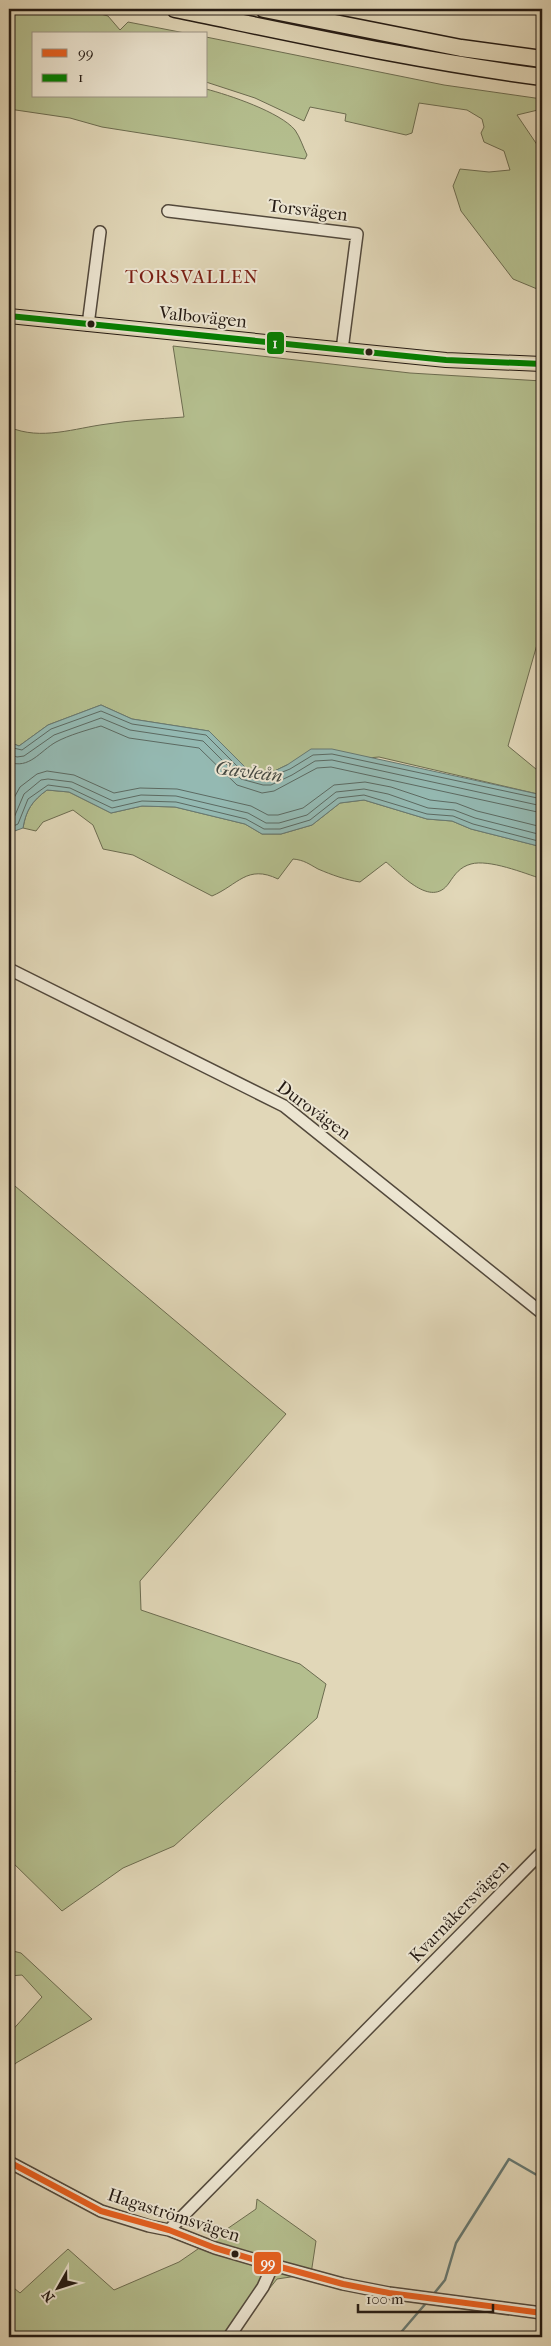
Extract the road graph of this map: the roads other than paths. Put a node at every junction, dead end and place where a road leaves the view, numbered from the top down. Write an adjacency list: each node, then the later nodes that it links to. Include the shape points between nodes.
1 (175, 9): 4 (highway, via 458,66)
2 (264, 9): 3 (highway, via 443,45)
3 (542, 59)
4 (542, 76)
5 (168, 211): 9 (street, Torsvägen, via 357,234)
6 (100, 232): 8 (street)
7 (9, 316): 8 (main road, Valbovägen)
8 (88, 325): 9 (main road, Valbovägen)
9 (342, 350): 10 (main road, Valbovägen, via 446,360)
10 (542, 364)
11 (9, 968): 12 (street, Durovägen, via 284,1106)
12 (542, 1313)
13 (542, 1852): 15 (street, Kvarnåkersvägen)
14 (9, 2162): 15 (street, Hagaströmsvägen, via 101,2211)
15 (169, 2230): 16 (street, Hagaströmsvägen)
16 (273, 2265): 17 (street, Hagaströmsvägen, via 389,2293); 18 (street, via 263,2287)
17 (542, 2313)
18 (229, 2337)

